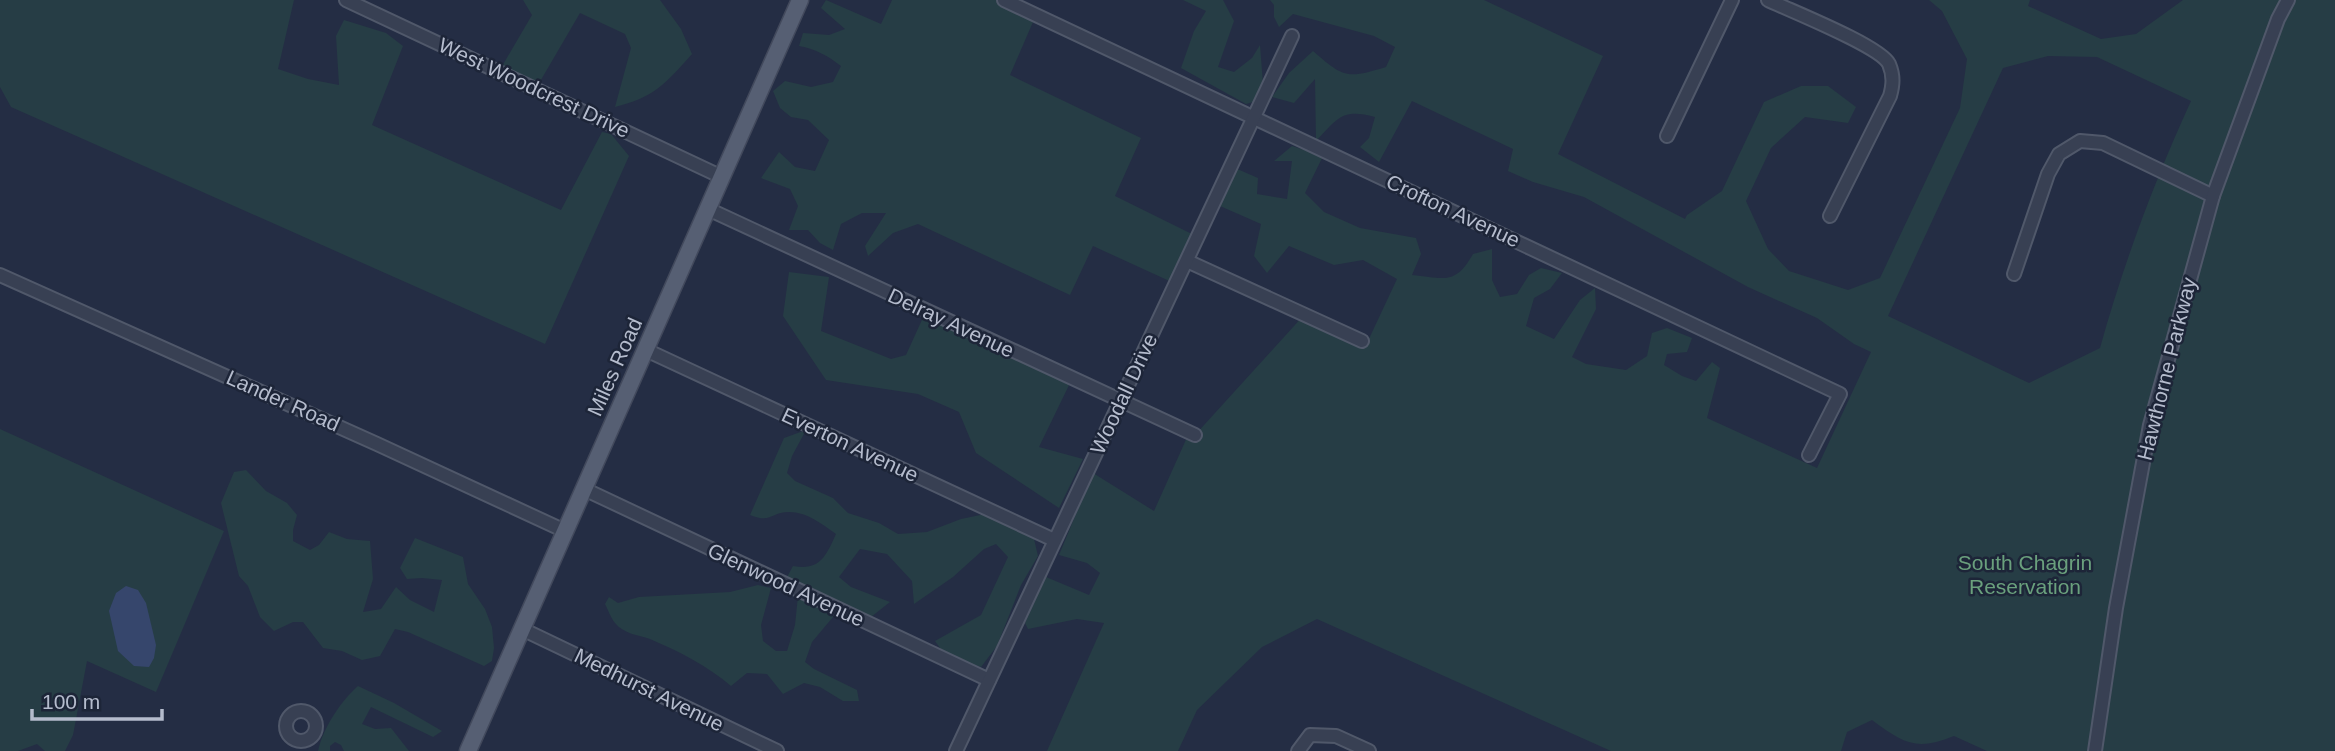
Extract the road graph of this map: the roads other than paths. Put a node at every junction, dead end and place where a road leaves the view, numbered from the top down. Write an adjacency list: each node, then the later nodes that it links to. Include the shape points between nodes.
1 (346, 0): 10 (street, West Woodcrest Drive)
2 (800, 0): 10 (main road, Miles Road)
3 (1004, 0): 8 (street, Crofton Avenue)
4 (1732, 0): 9 (street)
5 (1768, 0): 13 (street, via 1871,48 1888,62 1894,82)
6 (2288, 0): 11 (street, Hawthorne Parkway)
7 (1292, 36): 8 (street, Woodall Drive)
8 (1254, 117): 14 (street, Woodall Drive); 21 (street, Crofton Avenue, via 1840,394)
9 (1667, 136)
10 (722, 177): 12 (main road, Miles Road)
11 (2213, 196): 15 (street, via 2103,143 2080,141 2059,154 2048,174); 32 (street, Hawthorne Parkway, via 2150,425)
12 (708, 209): 18 (main road, Miles Road); 19 (street, Delray Avenue)
13 (1830, 216)
14 (1187, 261): 17 (street); 19 (street, Woodall Drive)
15 (2014, 274)
16 (0, 275): 23 (street, Lander Road)
17 (1362, 341)
18 (646, 350): 22 (main road, Miles Road); 24 (street, Everton Avenue)
19 (1121, 402): 20 (street, Delray Avenue); 24 (street, Woodall Drive)
20 (1195, 435)
21 (1809, 455)
22 (583, 489): 23 (main road, Miles Road); 26 (street, Glenwood Avenue)
23 (565, 531): 25 (main road, Miles Road)
24 (1054, 540): 26 (street, Woodall Drive)
25 (522, 629): 27 (main road, Miles Road); 28 (street, Medhurst Avenue)
26 (989, 680): 29 (street, Woodall Drive)
27 (468, 751)
28 (777, 751)
29 (956, 751)
30 (1298, 751): 31 (street, via 1310,735 1336,736)
31 (1369, 751)
32 (2095, 751)

